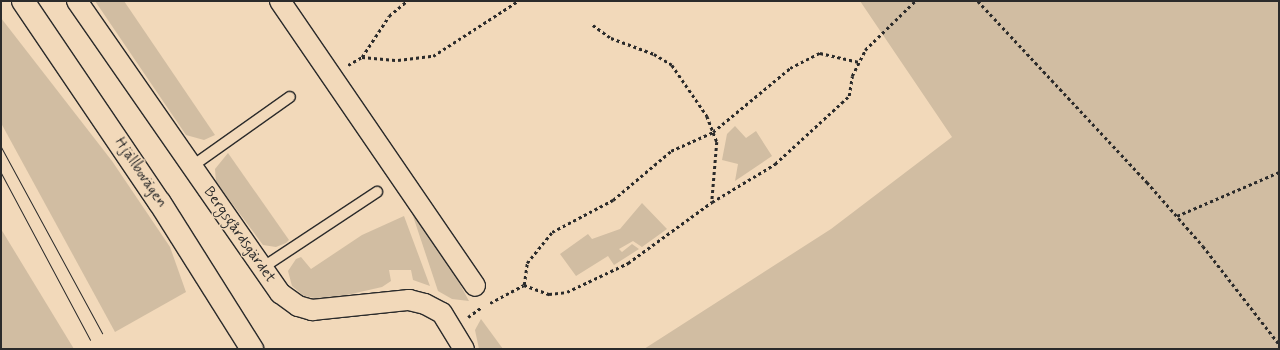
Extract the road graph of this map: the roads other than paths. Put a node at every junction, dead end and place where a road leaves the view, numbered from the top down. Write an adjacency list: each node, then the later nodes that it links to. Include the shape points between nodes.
1 (23, 1): 9 (street, Hjällbovägen, via 160,204)
2 (77, 1): 5 (street, Bergsgårdsgärdet)
3 (280, 1): 8 (street)
4 (290, 97): 5 (lane)
5 (191, 167): 7 (street, Bergsgårdsgärdet)
6 (377, 192): 7 (lane)
7 (262, 268): 10 (street, Bergsgårdsgärdet, via 280,293 298,306 312,310 403,301 425,304 442,313)
8 (476, 286)
9 (252, 349)
10 (464, 349)

